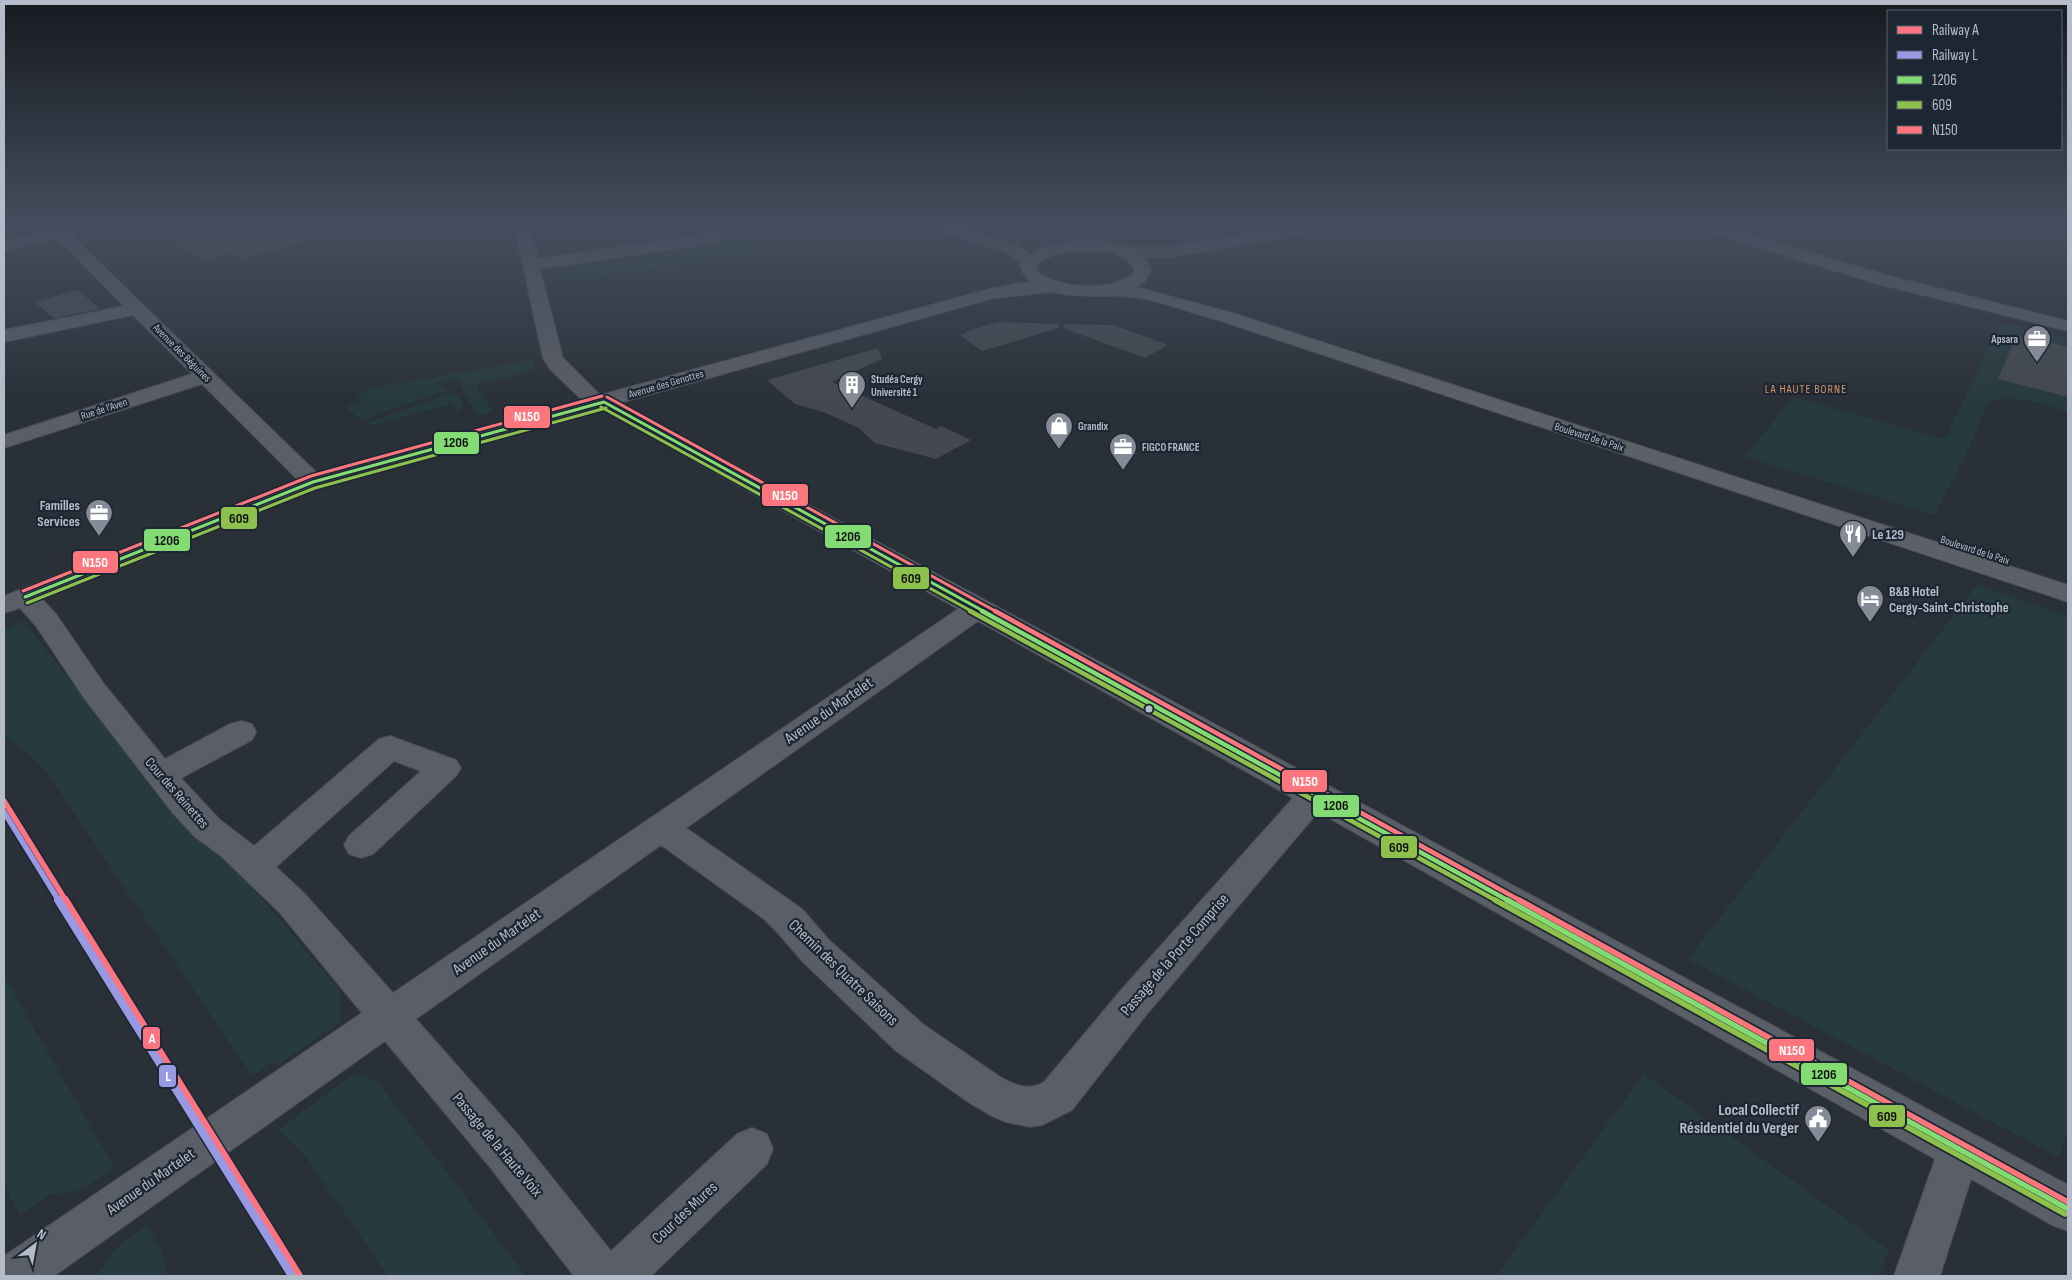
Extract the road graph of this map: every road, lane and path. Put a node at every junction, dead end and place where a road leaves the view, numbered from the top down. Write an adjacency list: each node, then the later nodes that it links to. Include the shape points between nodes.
1 (107, 284): 11 (street, Avenue des Béguines)
2 (542, 284): 15 (street, via 556,365)
3 (1008, 284): 10 (street, Avenue des Genottes)
4 (1046, 284): 8 (main road)
5 (1128, 284): 9 (main road)
6 (1156, 284): 18 (main road, Boulevard de la Paix)
7 (1901, 284): 12 (street)
8 (1055, 287): 9 (main road, via 1081,291); 10 (street, Avenue des Genottes)
9 (1108, 290): 19 (main road, Boulevard de la Paix, via 1149,294 1227,317)
10 (993, 293): 15 (street, Avenue des Genottes)
11 (132, 310): 13 (street); 14 (street, Avenue des Béguines)
12 (2068, 326)
13 (4, 336)
14 (205, 376): 16 (street, Rue de l'Aven); 17 (street, Avenue des Béguines)
15 (600, 403): 17 (street, Avenue des Genottes); 21 (street)
16 (4, 442)
17 (313, 482): 20 (street, Avenue des Genottes)
18 (2068, 580)
19 (2068, 594)
20 (14, 601): 23 (street, Cour des Reinettes, via 46,620 94,691)
21 (978, 608): 24 (street); 25 (street, Avenue du Martelet)
22 (241, 732): 23 (street)
23 (161, 775): 27 (street, Cour des Reinettes, via 207,828)
24 (1315, 794): 29 (street, Passage de la Porte Comprise, via 1141,994 1058,1096 1042,1105); 31 (street)
25 (660, 828): 28 (street, Avenue du Martelet); 29 (street, Chemin des Quatre Saisons, via 776,909 816,951 910,1038 985,1090 1006,1102)
26 (362, 845): 27 (street, via 445,768 390,747)
27 (254, 866): 28 (street, Cour des Reinettes, via 292,903)
28 (389, 1017): 33 (street, Avenue du Martelet); 34 (street, Passage de la Haute Voix, via 504,1151)
29 (1030, 1107)
30 (752, 1149): 35 (street, Cour des Mures)
31 (1960, 1149): 32 (street); 36 (street)
32 (2068, 1209)
33 (15, 1276)
34 (602, 1276)
35 (618, 1276)
36 (1917, 1276)

